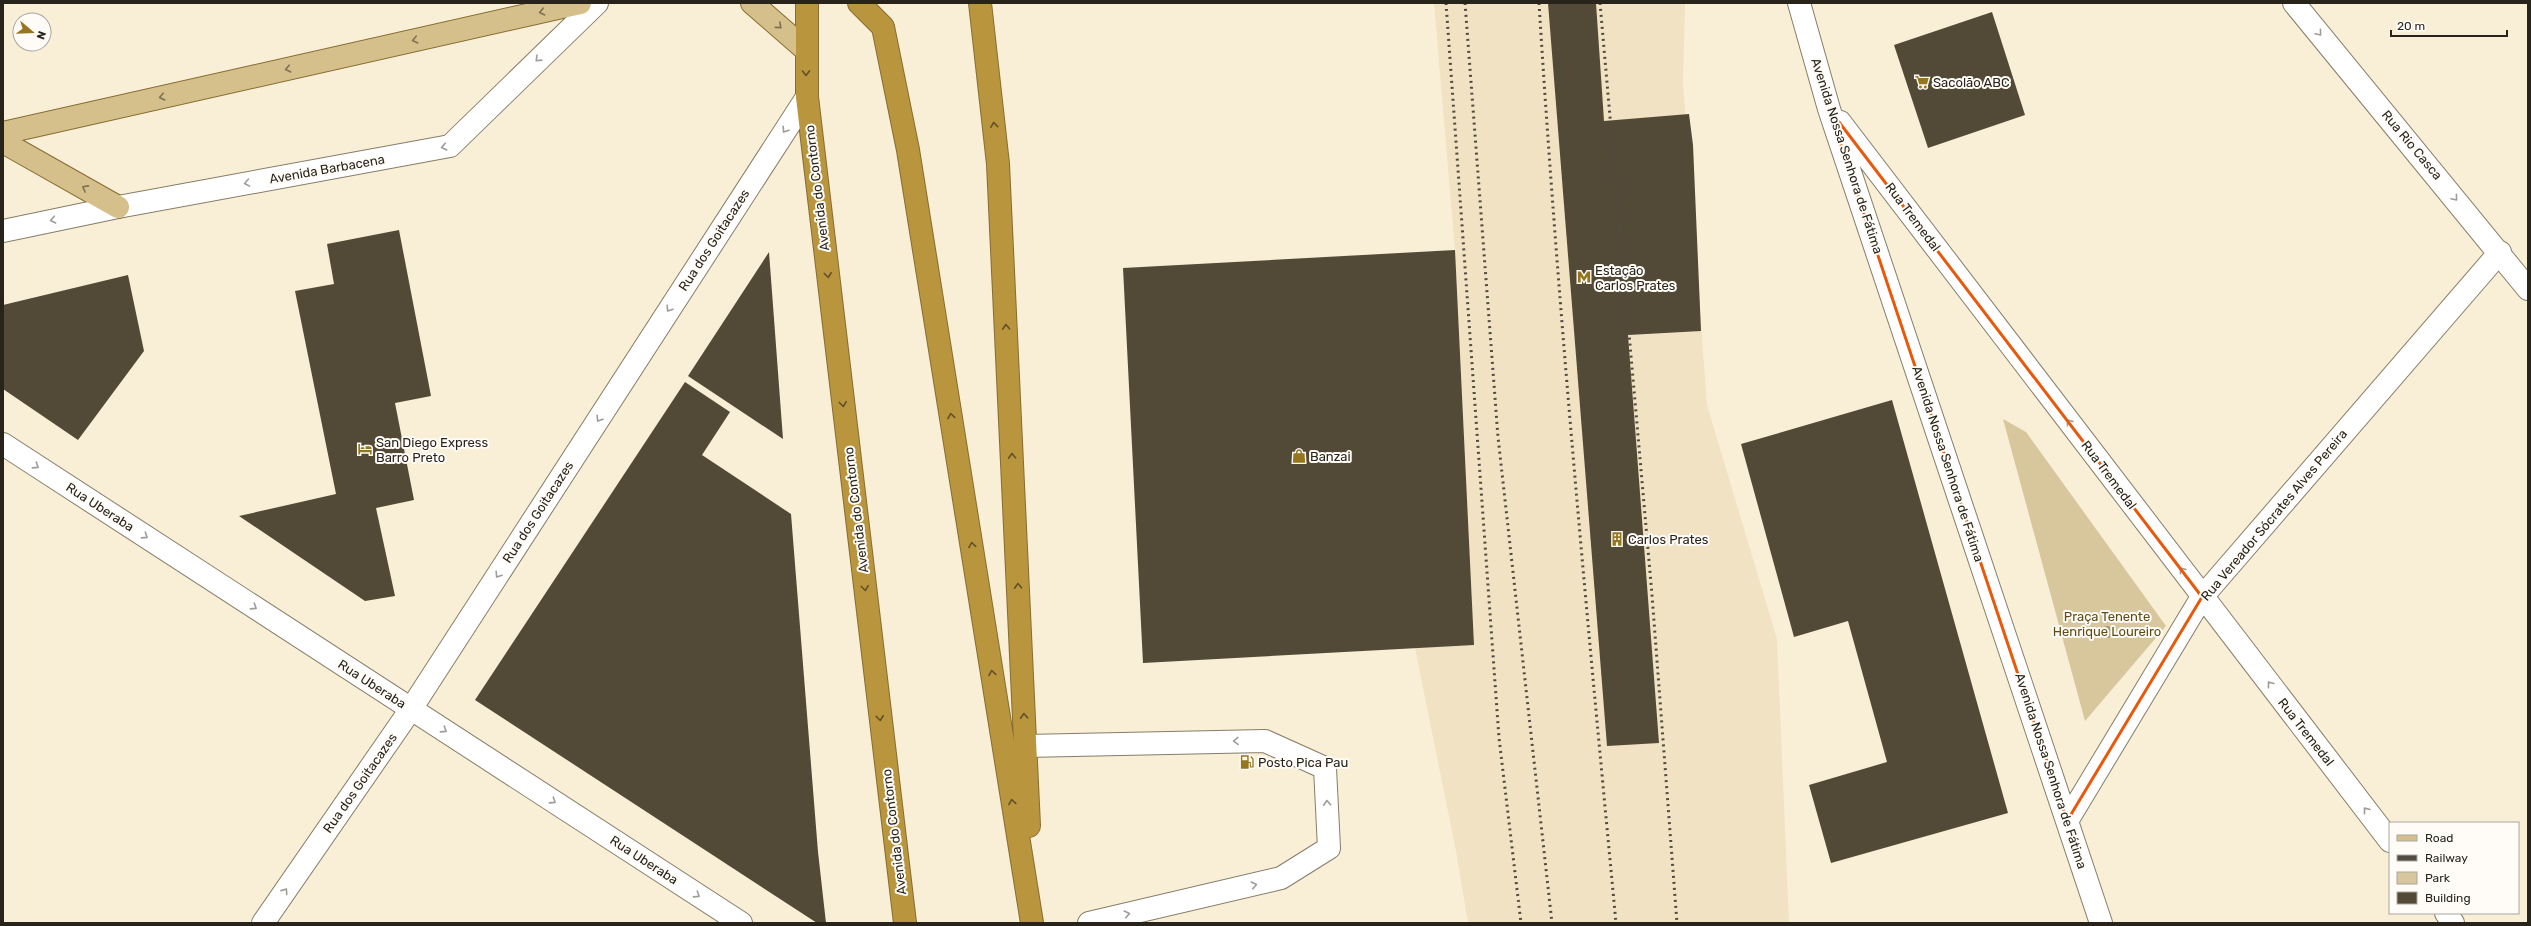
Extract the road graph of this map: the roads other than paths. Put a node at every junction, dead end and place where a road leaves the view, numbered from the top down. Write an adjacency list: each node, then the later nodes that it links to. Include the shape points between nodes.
1 (580, 3): 12 (main road, one-way to 12)
2 (597, 3): 14 (street, Avenida Barbacena, one-way to 14, via 450,146)
3 (752, 3): 9 (main road, one-way to 9)
4 (808, 3): 9 (highway, Avenida do Contorno)
5 (859, 3): 28 (highway, one-way to 5, via 908,150 883,27)
6 (980, 3): 21 (highway, one-way to 6, via 998,164)
7 (1799, 3): 11 (street, Avenida Nossa Senhora de Fátima)
8 (2294, 3): 16 (street, Rua Rio Casca, one-way to 16)
9 (806, 50): 10 (highway, Avenida do Contorno, one-way to 10)
10 (807, 97): 20 (street, Rua dos Goitacazes, one-way to 20); 27 (highway, Avenida do Contorno, one-way to 27)
11 (1829, 108): 19 (street, Rua Tremedal, one-way to 11); 22 (street, Avenida Nossa Senhora de Fátima)
12 (3, 133)
13 (3, 142): 14 (main road, one-way to 13)
14 (118, 207): 15 (street, Avenida Barbacena, one-way to 15)
15 (3, 231)
16 (2500, 252): 17 (street, Rua Rio Casca); 19 (street, Rua Vereador Sócrates Alves Pereira)
17 (2528, 289)
18 (3, 444): 20 (street, Rua Uberaba, one-way to 20)
19 (2202, 597): 22 (street, Rua Vereador Sócrates Alves Pereira); 23 (street, Rua Tremedal, one-way to 19)
20 (411, 709): 25 (street, Rua dos Goitacazes, one-way to 20); 26 (street, Rua Uberaba, one-way to 26)
21 (1025, 746): 28 (highway); 29 (street, one-way to 21, via 1281,878 1329,848 1325,768 1265,741)
22 (2067, 821): 30 (street, Avenida Nossa Senhora de Fátima)
23 (2389, 839)
24 (2447, 914): 31 (street)
25 (263, 923)
26 (741, 923)
27 (904, 923)
28 (1032, 923)
29 (1089, 923)
30 (2101, 923)
31 (2453, 923)

